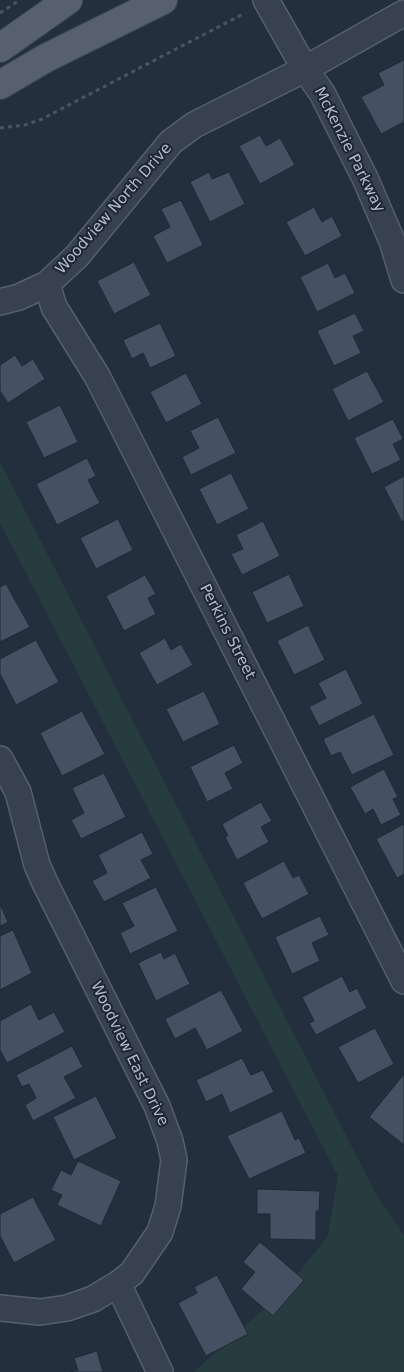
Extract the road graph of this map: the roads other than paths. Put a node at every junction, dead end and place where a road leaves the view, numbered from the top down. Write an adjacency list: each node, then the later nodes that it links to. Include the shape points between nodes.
1 (68, 0): 5 (main road)
2 (163, 0): 7 (main road, via 46,58)
3 (256, 6): 6 (street, McKenzie Parkway)
4 (404, 13): 6 (street, Woodview North Drive)
5 (0, 48)
6 (305, 69): 8 (street, McKenzie Parkway, via 322,93 365,178); 9 (street, Woodview North Drive, via 224,108 171,142 77,256)
7 (0, 85)
8 (403, 271)
9 (47, 284): 10 (street, Woodview North Drive); 12 (street, Perkins Street, via 54,307 97,376)
10 (0, 302)
11 (0, 759): 13 (street, Woodview East Drive, via 18,792 37,865 45,883 157,1106 170,1141 173,1179 160,1232 132,1273)
12 (404, 982)
13 (118, 1284): 14 (street, Woodview East Drive, via 93,1299 67,1308 40,1312); 15 (street)
14 (0, 1308)
15 (160, 1372)

